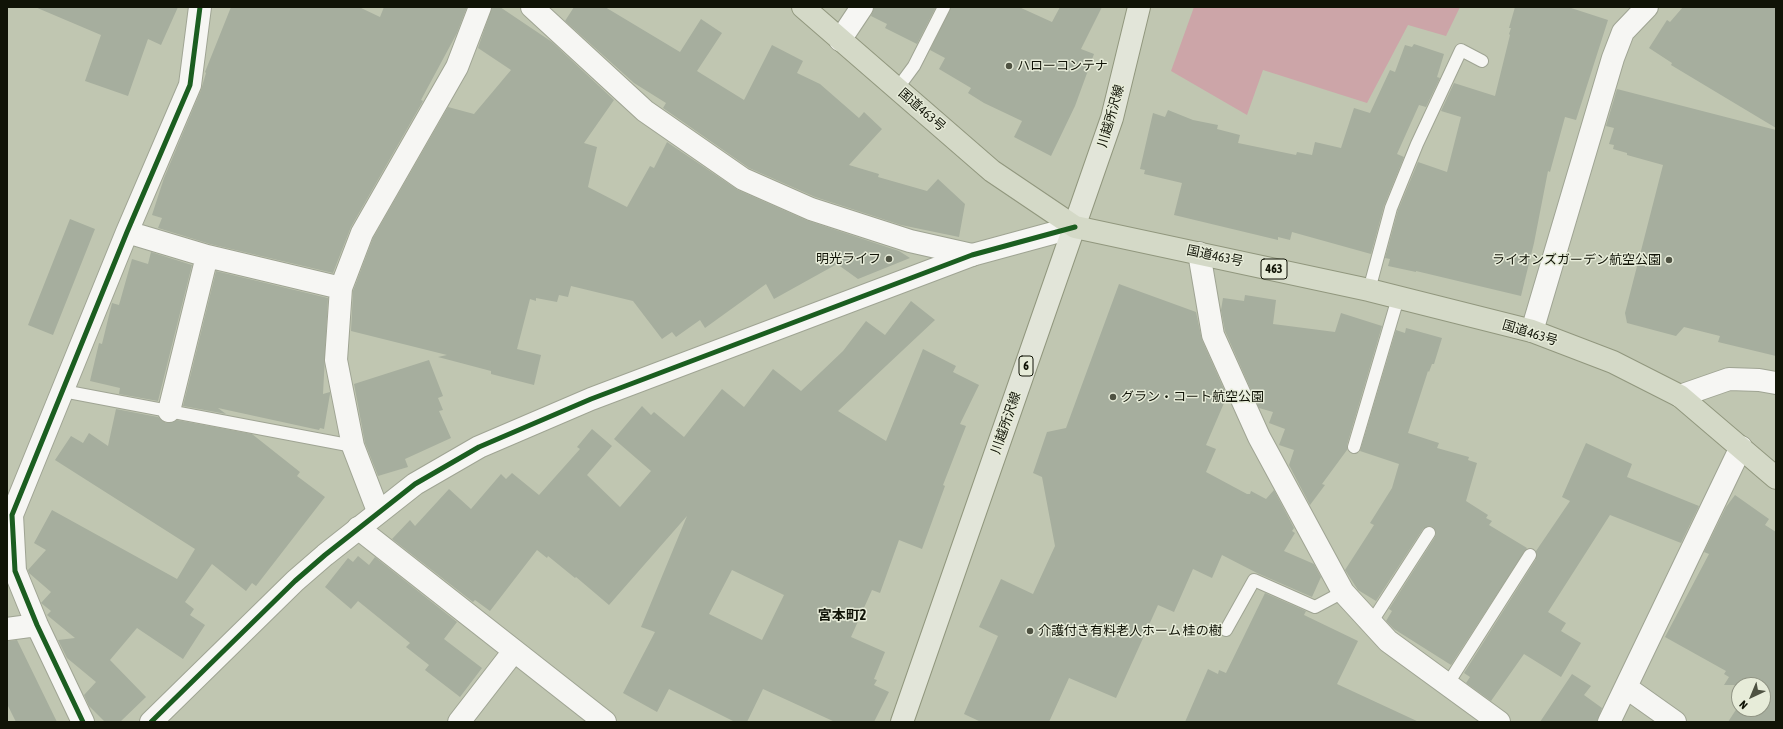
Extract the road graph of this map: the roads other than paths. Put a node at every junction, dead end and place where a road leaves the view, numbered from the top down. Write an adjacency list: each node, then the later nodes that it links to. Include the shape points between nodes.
1 (200, 7): 13 (street, via 190,85)
2 (480, 7): 17 (street, via 457,67 362,233)
3 (532, 7): 15 (street, via 645,111 743,179 811,209 910,241)
4 (802, 7): 9 (highway, 国道463号 / 463)
5 (862, 7): 9 (street)
6 (944, 7): 11 (lane, via 914,66)
7 (1139, 7): 12 (main road, 川越所沢線 / 6, via 1112,118)
8 (1647, 7): 20 (street, via 1623,32 1613,58)
9 (840, 40): 11 (highway, 国道463号 / 463)
10 (1482, 61): 18 (lane, via 1461,50 1417,144 1391,208)
11 (897, 89): 12 (highway, 国道463号 / 463, via 992,171)
12 (1075, 227): 14 (highway, 国道463号 / 463); 15 (street); 46 (main road, 川越所沢線 / 6)
13 (127, 232): 16 (street); 22 (street)
14 (1199, 253): 18 (highway, 国道463号 / 463); 34 (street, via 1213,335 1259,437)
15 (972, 255): 29 (street, via 591,399 493,441 415,484)
16 (207, 256): 17 (street); 24 (street)
17 (341, 288): 25 (street, via 336,360)
18 (1369, 290): 19 (highway, 国道463号 / 463)
19 (1398, 298): 20 (highway, 国道463号 / 463); 26 (lane)
20 (1532, 331): 23 (highway, 国道463号 / 463, via 1613,362)
21 (1776, 383): 23 (street, via 1729,379)
22 (63, 391): 24 (lane); 30 (street)
23 (1680, 396): 27 (highway, 国道463号 / 463)
24 (169, 411): 25 (lane)
25 (353, 446): 29 (street)
26 (1354, 447)
27 (1742, 447): 28 (highway, 国道463号 / 463); 41 (street)
28 (1776, 478)
29 (378, 511): 31 (street)
30 (10, 515): 36 (street, via 14,571)
31 (358, 528): 39 (street); 43 (street, via 295,581)
32 (1429, 533): 35 (lane)
33 (1530, 555): 40 (lane)
34 (1343, 592): 35 (street); 38 (lane, via 1315,608 1254,580)
35 (1371, 623): 40 (street, via 1388,641)
36 (37, 625): 37 (street); 42 (street)
37 (7, 629)
38 (1226, 630)
39 (514, 651): 44 (street); 45 (street)
40 (1447, 684): 47 (street)
41 (1627, 688): 48 (street); 49 (street)
42 (83, 722)
43 (151, 722)
44 (459, 722)
45 (605, 722)
46 (902, 722)
47 (1499, 722)
48 (1609, 722)
49 (1675, 722)

